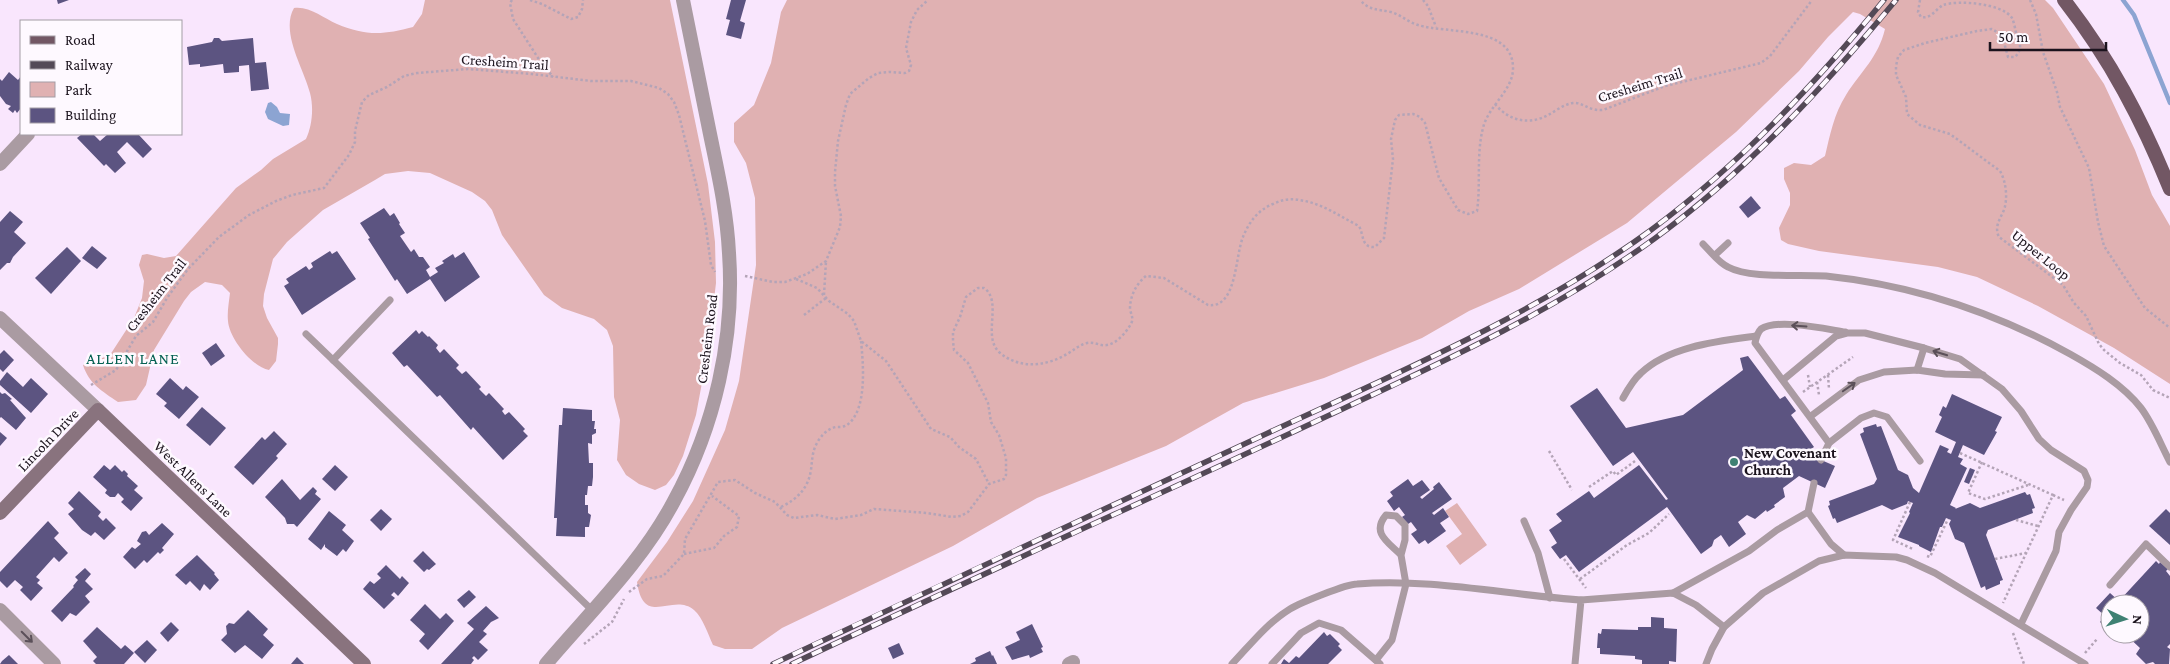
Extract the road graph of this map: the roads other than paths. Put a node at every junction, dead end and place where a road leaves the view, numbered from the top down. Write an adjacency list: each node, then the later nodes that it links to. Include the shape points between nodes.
1 (683, 0): 39 (street, Cresheim Road, via 726,218 730,275 725,348 707,425 674,501 641,551)
2 (2064, 0): 5 (main road, via 2120,80)
3 (27, 135): 4 (street)
4 (0, 164)
5 (2170, 189)
6 (1728, 243): 8 (lane)
7 (1703, 244): 8 (lane)
8 (1715, 255): 25 (lane, via 1728,267 1750,273 1826,276 1868,283 1913,292 1995,317 2092,366 2113,381 2142,409)
9 (390, 300): 15 (lane)
10 (0, 318): 20 (street, West Allens Lane)
11 (1847, 333): 13 (lane, one-way to 13, via 1776,325 1762,329); 14 (lane, via 1865,333); 18 (lane, via 1836,336)
12 (306, 334): 15 (lane)
13 (1756, 336): 18 (lane, via 1755,343); 19 (lane, via 1673,352 1641,372)
14 (1924, 348): 16 (lane); 17 (lane, one-way to 14, via 1960,359)
15 (333, 360): 39 (lane)
16 (1917, 370): 17 (lane); 21 (lane, one-way to 16, via 1859,380 1884,372)
17 (1983, 375): 40 (lane, via 2002,389 2039,439 2084,471 2088,480 2087,487 2059,532 2056,551)
18 (1782, 380): 21 (lane)
19 (1623, 398)
20 (98, 410): 28 (main road, Lincoln Drive); 44 (main road, West Allens Lane)
21 (1811, 416): 22 (lane)
22 (1829, 443): 23 (lane); 24 (lane, via 1860,418 1874,413 1887,417)
23 (1821, 460)
24 (1920, 462)
25 (2170, 462)
26 (1814, 483): 27 (lane)
27 (1808, 512): 31 (lane, via 1830,544); 35 (lane, via 1749,551)
28 (0, 513)
29 (1524, 521): 36 (lane, via 1538,553)
30 (1401, 555): 30 (lane, via 1405,525 1396,516 1386,515 1379,523 1379,531); 33 (lane)
31 (1844, 555): 40 (lane, via 1907,560); 41 (lane, via 1819,561 1763,593)
32 (2170, 567): 34 (lane, via 2146,544)
33 (1406, 584): 36 (lane, via 1442,584); 42 (lane, via 1392,640); 46 (lane, via 1355,584 1290,609)
34 (2110, 585)
35 (1673, 593): 37 (lane); 41 (lane)
36 (1550, 598): 37 (lane)
37 (1580, 600): 48 (lane)
38 (0, 610): 43 (street, one-way to 43)
39 (593, 610): 45 (street, Cresheim Road)
40 (2021, 624): 50 (lane)
41 (1724, 627): 49 (lane)
42 (1378, 662): 47 (lane, via 1341,630 1319,623 1301,633)
43 (54, 664)
44 (364, 664)
45 (546, 664)
46 (1232, 664)
47 (1272, 664)
48 (1575, 664)
49 (1706, 664)
50 (2085, 664)

